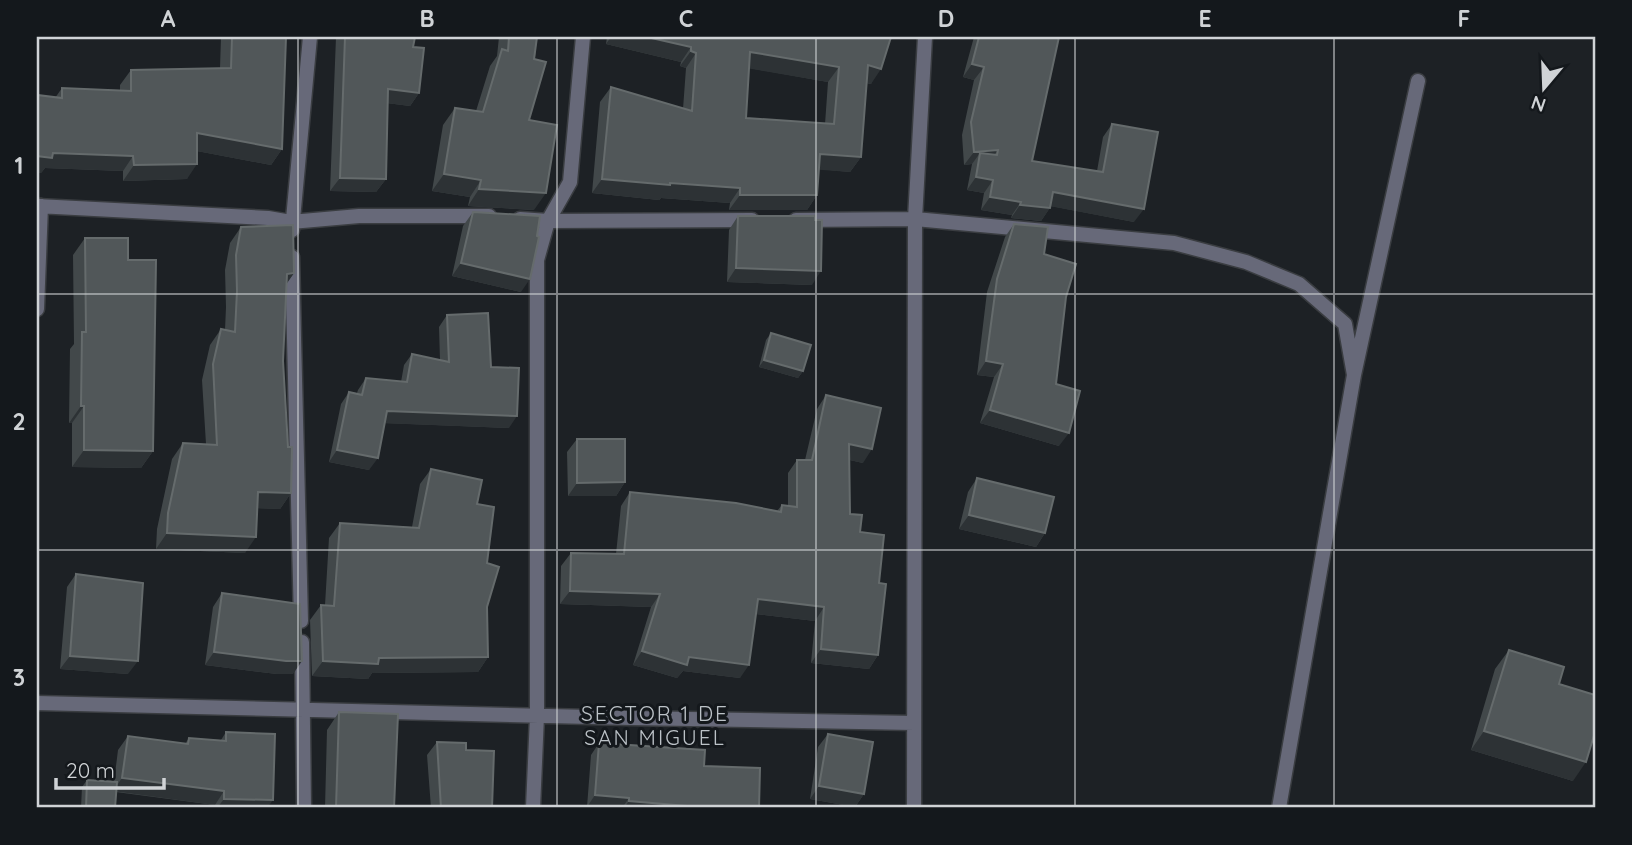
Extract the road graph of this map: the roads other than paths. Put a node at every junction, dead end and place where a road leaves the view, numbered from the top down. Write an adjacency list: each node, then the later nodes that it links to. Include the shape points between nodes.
1 (310, 37): 8 (street)
2 (583, 37): 7 (street, via 570,182)
3 (925, 37): 6 (street)
4 (1418, 81): 10 (street)
5 (39, 206): 8 (street); 9 (street)
6 (915, 219): 7 (street); 10 (street, via 1174,243 1245,262 1299,284 1345,324); 14 (street)
7 (548, 221): 8 (street, via 359,216); 13 (street, via 537,260)
8 (291, 222): 12 (street)
9 (37, 310)
10 (1354, 375): 18 (street)
11 (37, 703): 12 (street)
12 (304, 709): 13 (street); 15 (street)
13 (537, 716): 14 (street); 16 (street)
14 (915, 723): 17 (street)
15 (304, 808)
16 (533, 808)
17 (914, 808)
18 (1279, 808)

